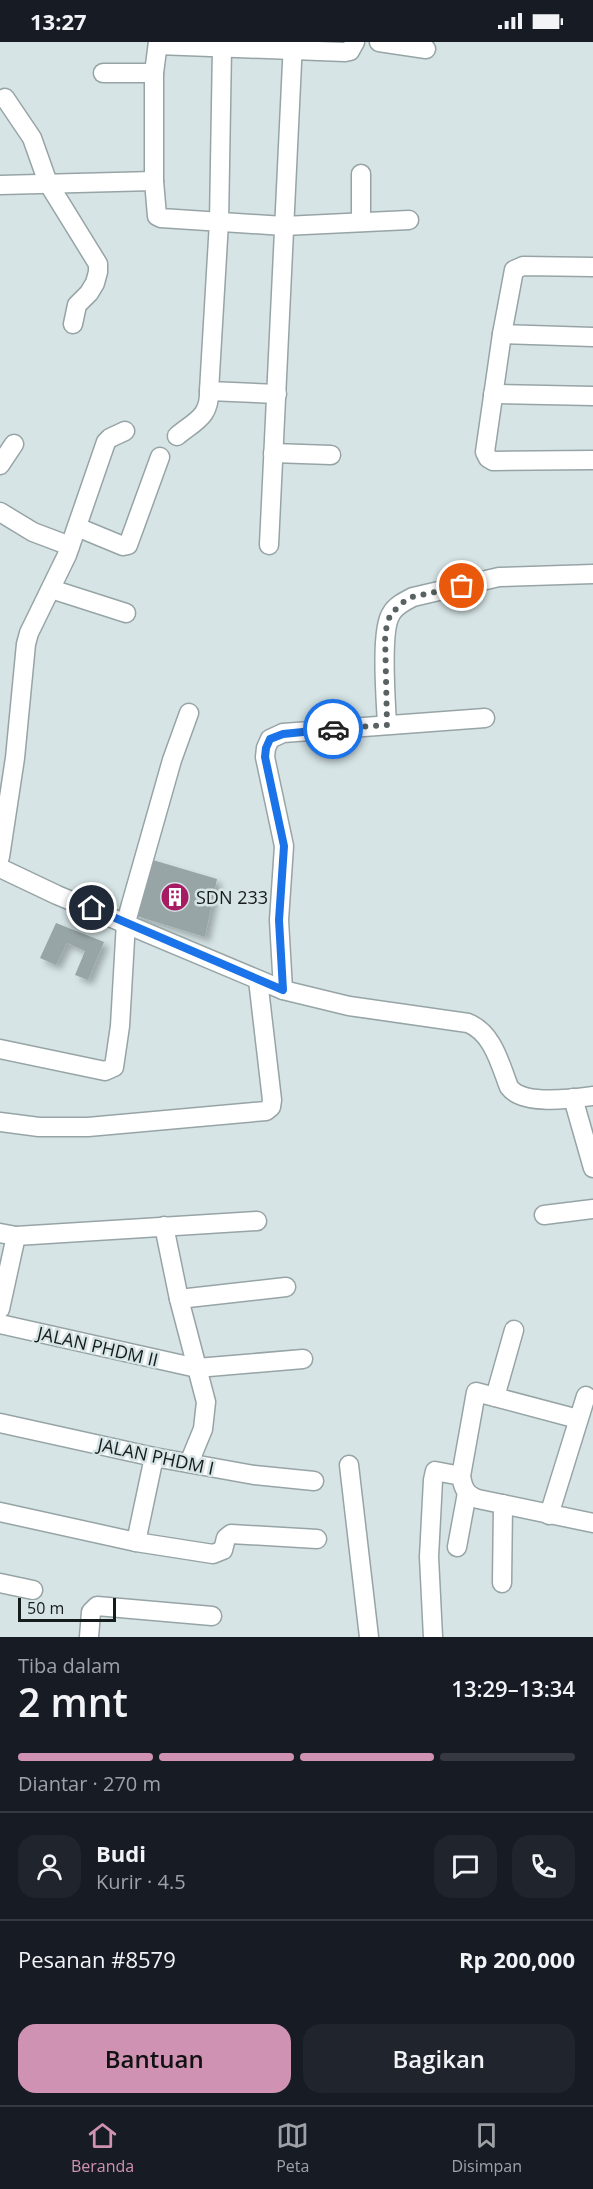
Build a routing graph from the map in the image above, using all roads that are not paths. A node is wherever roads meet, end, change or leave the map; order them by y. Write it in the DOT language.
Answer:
graph roads {
  1 [pos="355,42"];
  2 [pos="379,42"];
  3 [pos="158,43"];
  4 [pos="292,46"];
  5 [pos="222,48"];
  6 [pos="426,49"];
  7 [pos="103,73"];
  8 [pos="154,73"];
  9 [pos="5,98"];
  10 [pos="361,174"];
  11 [pos="154,181"];
  12 [pos="48,183"];
  13 [pos="0,185"];
  14 [pos="409,220"];
  15 [pos="219,222"];
  16 [pos="361,222"];
  17 [pos="284,226"];
  18 [pos="593,267"];
  19 [pos="73,324"];
  20 [pos="502,334"];
  21 [pos="593,337"];
  22 [pos="209,391"];
  23 [pos="277,394"];
  24 [pos="493,394"];
  25 [pos="593,396"];
  26 [pos="125,431"];
  27 [pos="177,436"];
  28 [pos="14,444"];
  29 [pos="273,453"];
  30 [pos="331,455"];
  31 [pos="160,457"];
  32 [pos="593,460"];
  33 [pos="0,465"];
  34 [pos="0,512"];
  35 [pos="77,527"];
  36 [pos="268,545"];
  37 [pos="70,546"];
  38 [pos="593,574"];
  39 [pos="51,589"];
  40 [pos="126,613"];
  41 [pos="189,713"];
  42 [pos="485,718"];
  43 [pos="387,725"];
  44 [pos="0,857"];
  45 [pos="0,868"];
  46 [pos="126,922"];
  47 [pos="258,980"];
  48 [pos="283,990"];
  49 [pos="0,1049"];
  50 [pos="593,1096"];
  51 [pos="573,1098"];
  52 [pos="0,1122"];
  53 [pos="593,1168"];
  54 [pos="593,1209"];
  55 [pos="544,1215"];
  56 [pos="257,1221"];
  57 [pos="164,1226"];
  58 [pos="8,1235"];
  59 [pos="286,1287"];
  60 [pos="179,1299"];
  61 [pos="0,1309"];
  62 [pos="0,1324"];
  63 [pos="514,1330"];
  64 [pos="303,1359"];
  65 [pos="197,1368"];
  66 [pos="586,1396"];
  67 [pos="495,1397"];
  68 [pos="578,1419"];
  69 [pos="0,1423"];
  70 [pos="154,1457"];
  71 [pos="189,1463"];
  72 [pos="349,1465"];
  73 [pos="314,1481"];
  74 [pos="464,1485"];
  75 [pos="502,1504"];
  76 [pos="0,1512"];
  77 [pos="549,1515"];
  78 [pos="593,1523"];
  79 [pos="317,1539"];
  80 [pos="136,1542"];
  81 [pos="458,1547"];
  82 [pos="0,1583"];
  83 [pos="502,1583"];
  84 [pos="33,1590"];
  85 [pos="212,1616"];
  86 [pos="89,1637"];
  87 [pos="369,1637"];
  88 [pos="433,1637"];
  1 -- 4 [label="street"];
  2 -- 6 [label="street"];
  3 -- 5 [label="street"];
  3 -- 8 [label="street"];
  4 -- 5 [label="street"];
  4 -- 17 [label="street"];
  5 -- 15 [label="street"];
  7 -- 8 [label="street"];
  8 -- 11 [label="street"];
  9 -- 12 [label="street"];
  10 -- 16 [label="street"];
  11 -- 12 [label="street"];
  11 -- 15 [label="street"];
  12 -- 13 [label="street"];
  12 -- 19 [label="street"];
  14 -- 16 [label="street"];
  15 -- 17 [label="street"];
  15 -- 22 [label="street"];
  16 -- 17 [label="street"];
  17 -- 23 [label="street"];
  18 -- 20 [label="street"];
  20 -- 21 [label="street"];
  20 -- 24 [label="street"];
  22 -- 23 [label="street"];
  22 -- 27 [label="street"];
  23 -- 29 [label="street"];
  24 -- 25 [label="street"];
  24 -- 32 [label="street"];
  26 -- 35 [label="street"];
  28 -- 33 [label="street"];
  29 -- 30 [label="street"];
  29 -- 36 [label="street"];
  31 -- 35 [label="street"];
  34 -- 37 [label="street"];
  35 -- 37 [label="street"];
  37 -- 39 [label="street"];
  38 -- 43 [label="street"];
  39 -- 40 [label="street"];
  39 -- 44 [label="street"];
  41 -- 46 [label="street"];
  42 -- 43 [label="street"];
  43 -- 48 [label="street"];
  45 -- 46 [label="street"];
  46 -- 47 [label="street"];
  46 -- 49 [label="street"];
  47 -- 48 [label="street"];
  47 -- 52 [label="street"];
  48 -- 51 [label="street"];
  50 -- 51 [label="street"];
  51 -- 53 [label="street"];
  54 -- 55 [label="street"];
  56 -- 57 [label="street"];
  57 -- 58 [label="street"];
  57 -- 60 [label="street"];
  58 -- 61 [label="street"];
  59 -- 60 [label="street"];
  60 -- 65 [label="street"];
  62 -- 65 [label="street, JALAN PHDM II"];
  63 -- 67 [label="street"];
  64 -- 65 [label="street, JALAN PHDM II"];
  65 -- 71 [label="street"];
  66 -- 68 [label="street"];
  67 -- 68 [label="street"];
  67 -- 74 [label="street"];
  68 -- 77 [label="street"];
  69 -- 70 [label="street, JALAN PHDM I"];
  70 -- 71 [label="street, JALAN PHDM I"];
  70 -- 80 [label="street"];
  71 -- 73 [label="street, JALAN PHDM I"];
  72 -- 87 [label="street"];
  74 -- 75 [label="street"];
  74 -- 81 [label="street"];
  74 -- 88 [label="street"];
  75 -- 77 [label="street"];
  75 -- 83 [label="street"];
  76 -- 80 [label="street"];
  77 -- 78 [label="street"];
  79 -- 80 [label="street"];
  82 -- 84 [label="street"];
  85 -- 86 [label="street"];
}
